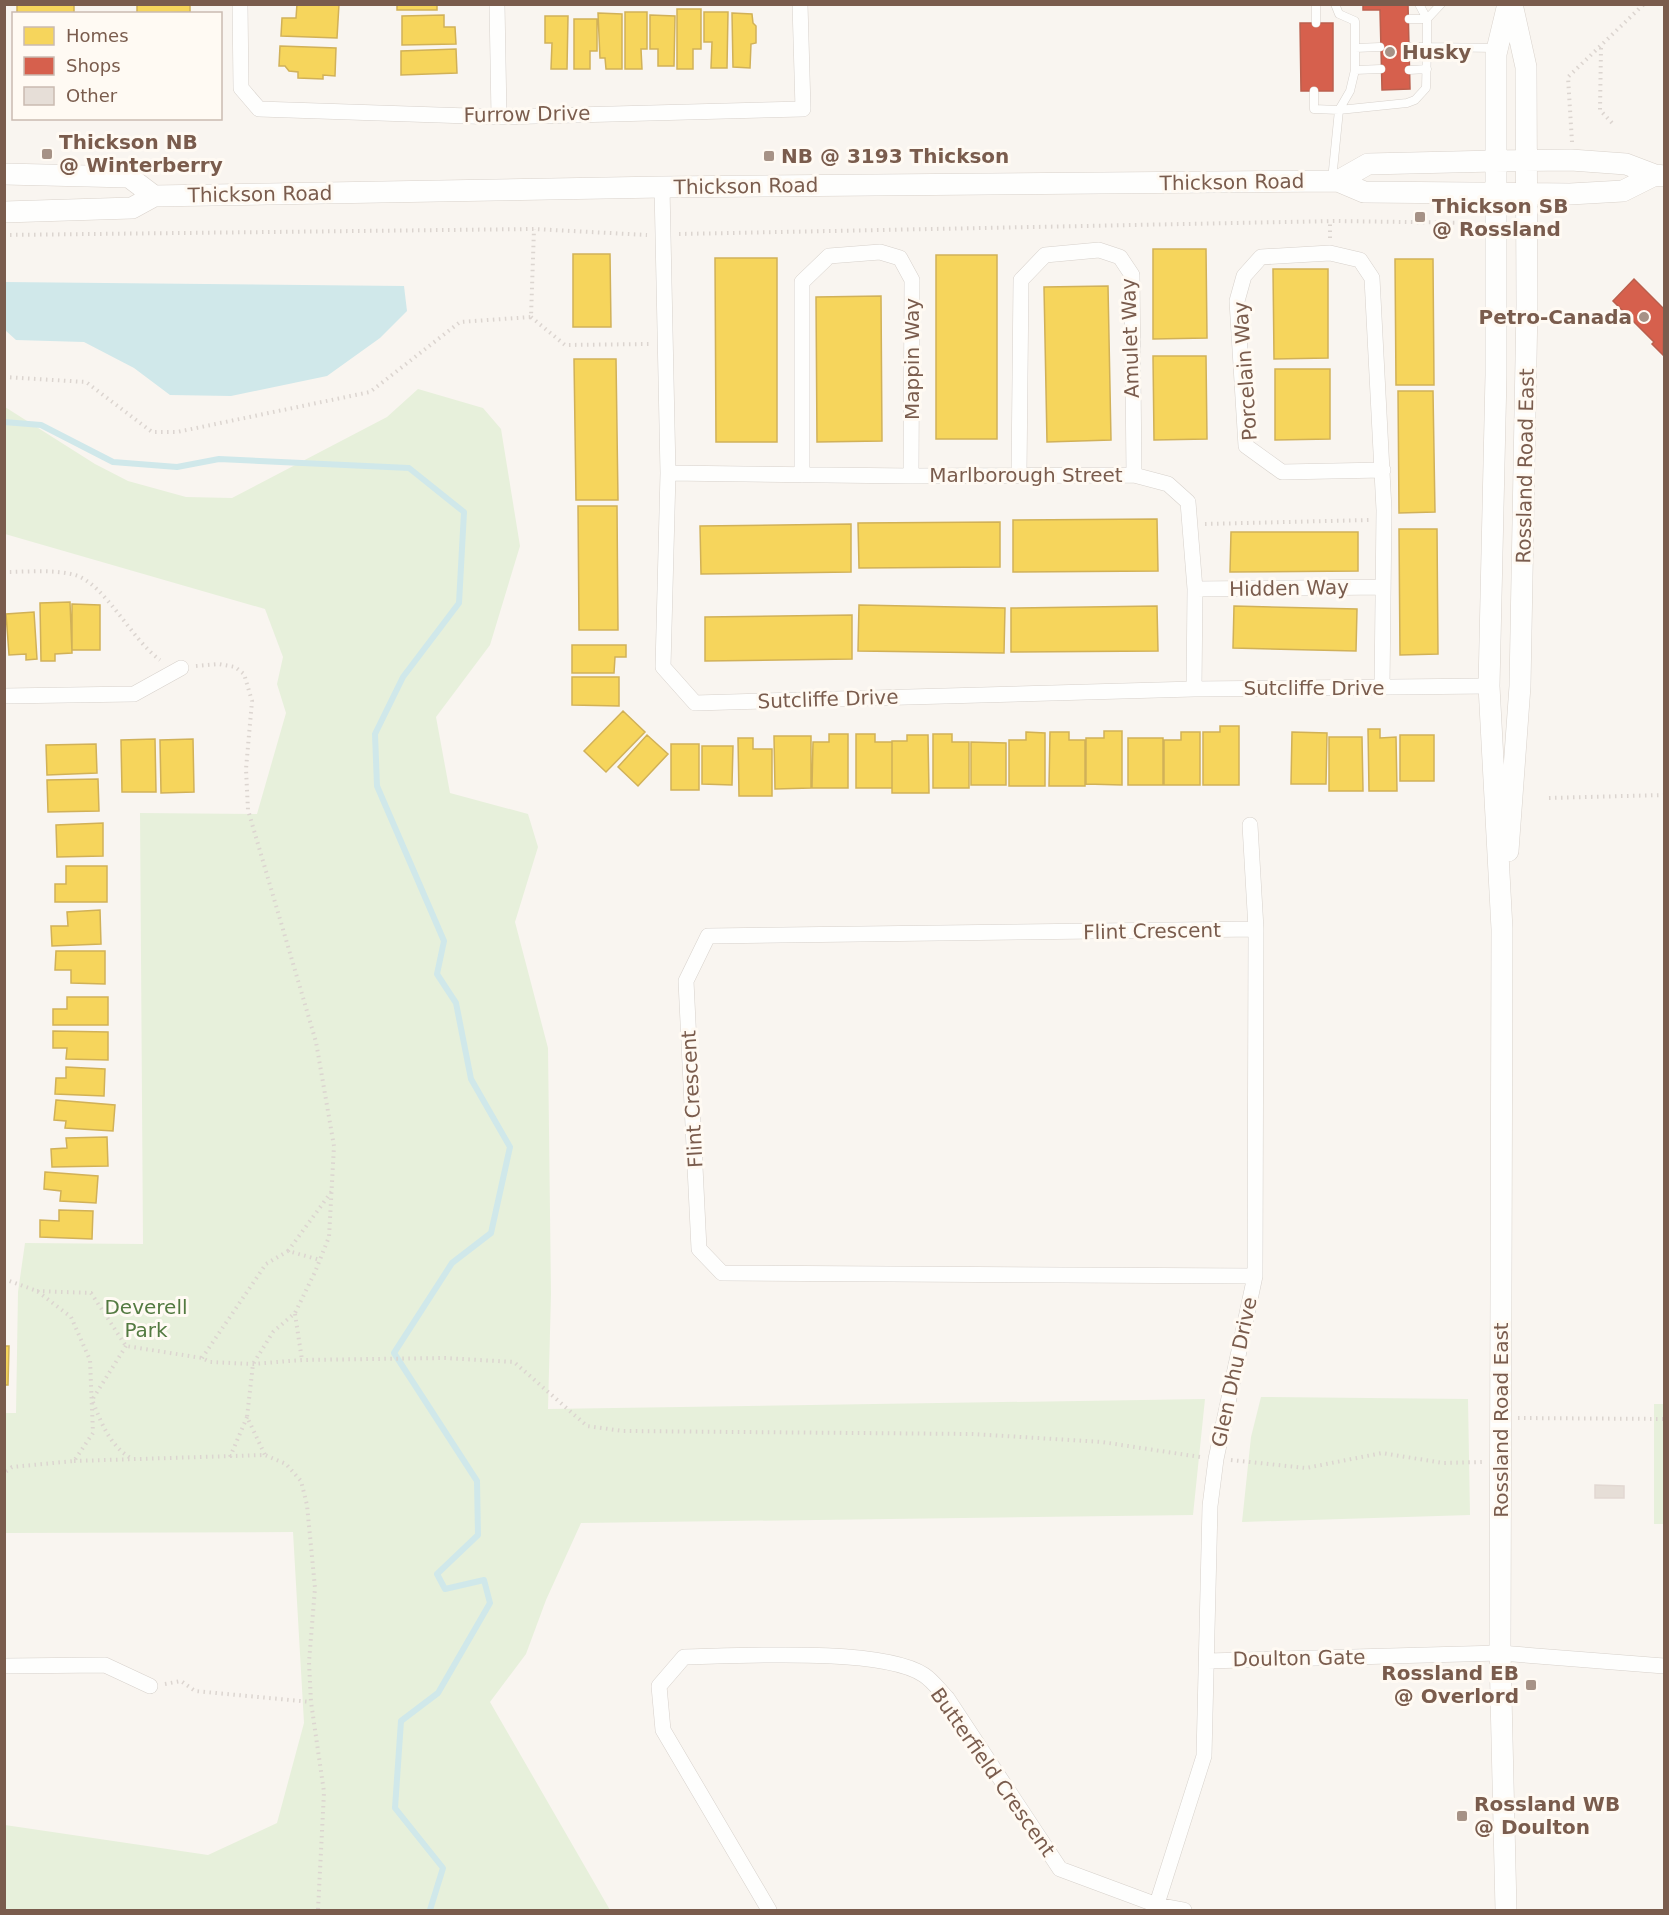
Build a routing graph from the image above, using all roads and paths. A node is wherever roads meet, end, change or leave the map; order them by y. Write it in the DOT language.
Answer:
graph roads {
  1 [pos="240,4"];
  2 [pos="497,4"];
  3 [pos="800,4"];
  4 [pos="1316,4"];
  5 [pos="1335,4"];
  6 [pos="1419,4"];
  7 [pos="1441,4"];
  8 [pos="1510,4"];
  9 [pos="1644,4"];
  10 [pos="1409,19"];
  11 [pos="1427,19"];
  12 [pos="1316,23"];
  13 [pos="1380,47"];
  14 [pos="1409,47"];
  15 [pos="1427,47"];
  16 [pos="1355,48"];
  17 [pos="1498,48"];
  18 [pos="1601,48"];
  19 [pos="1381,69"];
  20 [pos="1427,69"];
  21 [pos="1355,70"];
  22 [pos="1409,70"];
  23 [pos="1314,91"];
  24 [pos="1339,110"];
  25 [pos="500,117"];
  26 [pos="1614,125"];
  27 [pos="1572,144"];
  28 [pos="1525,160"];
  29 [pos="1494,161"];
  30 [pos="4,174"];
  31 [pos="1660,175"];
  32 [pos="1335,181"];
  33 [pos="662,187"];
  34 [pos="1495,195"];
  35 [pos="1526,195"];
  36 [pos="154,196"];
  37 [pos="4,212"];
  38 [pos="1461,216"];
  39 [pos="1460,223"];
  40 [pos="534,229"];
  41 [pos="1480,230"];
  42 [pos="690,234"];
  43 [pos="4,235"];
  44 [pos="632,235"];
  45 [pos="531,317"];
  46 [pos="665,343"];
  47 [pos="4,377"];
  48 [pos="1383,470"];
  49 [pos="668,473"];
  50 [pos="1019,474"];
  51 [pos="802,475"];
  52 [pos="1134,475"];
  53 [pos="911,476"];
  54 [pos="1384,520"];
  55 [pos="1189,524"];
  56 [pos="4,572"];
  57 [pos="1383,587"];
  58 [pos="1195,589"];
  59 [pos="181,668"];
  60 [pos="1489,686"];
  61 [pos="1382,688"];
  62 [pos="1194,689"];
  63 [pos="4,696"];
  64 [pos="1665,795"];
  65 [pos="1549,798"];
  66 [pos="1250,825"];
  67 [pos="1256,929"];
  68 [pos="1502,929"];
  69 [pos="332,1191"];
  70 [pos="288,1251"];
  71 [pos="320,1260"];
  72 [pos="1255,1276"];
  73 [pos="4,1279"];
  74 [pos="37,1291"];
  75 [pos="295,1313"];
  76 [pos="126,1346"];
  77 [pos="202,1358"];
  78 [pos="302,1360"];
  79 [pos="252,1364"];
  80 [pos="92,1400"];
  81 [pos="247,1417"];
  82 [pos="1502,1418"];
  83 [pos="1665,1419"];
  84 [pos="265,1455"];
  85 [pos="230,1457"];
  86 [pos="1216,1459"];
  87 [pos="133,1460"];
  88 [pos="74,1461"];
  89 [pos="1501,1462"];
  90 [pos="4,1473"];
  91 [pos="1500,1653"];
  92 [pos="1207,1661"];
  93 [pos="4,1666"];
  94 [pos="1665,1666"];
  95 [pos="150,1686"];
  96 [pos="311,1702"];
  97 [pos="1156,1908"];
  98 [pos="318,1911"];
  99 [pos="769,1911"];
  100 [pos="1184,1911"];
  101 [pos="1506,1911"];
  1 -- 25 [label="street, Furrow Drive"];
  2 -- 25 [label="street"];
  3 -- 25 [label="street, Furrow Drive"];
  4 -- 12 [label="lane"];
  5 -- 16 [label="lane"];
  6 -- 11 [label="lane"];
  7 -- 11 [label="lane"];
  8 -- 17 [label="main road, Rossland Road East"];
  8 -- 28 [label="main road, Rossland Road East"];
  9 -- 18 [label="path"];
  10 -- 11 [label="lane"];
  11 -- 15 [label="lane"];
  13 -- 16 [label="lane"];
  14 -- 15 [label="lane"];
  15 -- 17 [label="lane"];
  15 -- 20 [label="lane"];
  16 -- 21 [label="lane"];
  17 -- 29 [label="main road, Rossland Road East"];
  18 -- 26 [label="path"];
  18 -- 27 [label="path"];
  19 -- 21 [label="lane"];
  20 -- 22 [label="lane"];
  20 -- 24 [label="lane"];
  21 -- 24 [label="lane"];
  23 -- 24 [label="lane"];
  24 -- 32 [label="lane"];
  28 -- 29 [label="main road, Thickson Road"];
  28 -- 31 [label="main road, Thickson Road"];
  28 -- 35 [label="main road, Rossland Road East"];
  29 -- 32 [label="main road, Thickson Road"];
  29 -- 34 [label="main road, Rossland Road East"];
  30 -- 36 [label="main road"];
  31 -- 35 [label="main road, Thickson Road"];
  32 -- 33 [label="main road, Thickson Road"];
  32 -- 34 [label="main road, Thickson Road"];
  33 -- 36 [label="main road, Thickson Road"];
  33 -- 46 [label="street, Sutcliffe Drive"];
  34 -- 35 [label="main road, Thickson Road"];
  34 -- 60 [label="main road, Rossland Road East"];
  35 -- 68 [label="main road, Rossland Road East"];
  36 -- 37 [label="main road, Thickson Road"];
  38 -- 39 [label="path"];
  39 -- 41 [label="path"];
  39 -- 42 [label="path"];
  40 -- 43 [label="path"];
  40 -- 44 [label="path"];
  40 -- 45 [label="path"];
  45 -- 46 [label="path"];
  45 -- 47 [label="path"];
  46 -- 49 [label="street, Sutcliffe Drive"];
  48 -- 48 [label="street, Porcelain Way"];
  48 -- 54 [label="street, Porcelain Way"];
  49 -- 51 [label="street, Marlborough Street"];
  49 -- 62 [label="street, Sutcliffe Drive"];
  50 -- 52 [label="street, Marlborough Street"];
  50 -- 52 [label="street, Amulet Way"];
  50 -- 53 [label="street, Marlborough Street"];
  51 -- 53 [label="street, Marlborough Street"];
  51 -- 53 [label="street, Mappin Way"];
  52 -- 55 [label="street, Marlborough Street"];
  54 -- 55 [label="path"];
  54 -- 57 [label="street, Porcelain Way"];
  55 -- 58 [label="street, Marlborough Street"];
  56 -- 59 [label="path"];
  57 -- 58 [label="street, Hidden Way"];
  57 -- 61 [label="street, Porcelain Way"];
  58 -- 62 [label="street, Marlborough Street"];
  59 -- 63 [label="street"];
  59 -- 69 [label="path"];
  60 -- 61 [label="street, Sutcliffe Drive"];
  60 -- 68 [label="main road, Rossland Road East"];
  61 -- 62 [label="street, Sutcliffe Drive"];
  64 -- 65 [label="path"];
  66 -- 67 [label="street, Glen Dhu Drive"];
  67 -- 72 [label="street, Glen Dhu Drive"];
  67 -- 72 [label="street, Flint Crescent"];
  68 -- 82 [label="main road, Rossland Road East"];
  69 -- 70 [label="path"];
  69 -- 71 [label="path"];
  70 -- 71 [label="path"];
  70 -- 77 [label="path"];
  71 -- 75 [label="path"];
  72 -- 86 [label="street, Glen Dhu Drive"];
  73 -- 74 [label="path"];
  74 -- 76 [label="path"];
  74 -- 80 [label="path"];
  75 -- 78 [label="path"];
  75 -- 79 [label="path"];
  76 -- 77 [label="path"];
  76 -- 80 [label="path"];
  77 -- 79 [label="path"];
  78 -- 79 [label="path"];
  78 -- 86 [label="path"];
  79 -- 81 [label="path"];
  80 -- 87 [label="path"];
  80 -- 88 [label="path"];
  81 -- 84 [label="path"];
  81 -- 85 [label="path"];
  82 -- 83 [label="path"];
  82 -- 89 [label="main road, Rossland Road East"];
  84 -- 85 [label="path"];
  84 -- 96 [label="path"];
  85 -- 87 [label="path"];
  86 -- 89 [label="path"];
  86 -- 92 [label="street, Glen Dhu Drive"];
  87 -- 88 [label="path"];
  88 -- 90 [label="path"];
  89 -- 91 [label="main road, Rossland Road East"];
  91 -- 92 [label="street, Doulton Gate"];
  91 -- 94 [label="street, Doulton Gate"];
  91 -- 101 [label="main road, Rossland Road East"];
  92 -- 97 [label="street, Glen Dhu Drive"];
  93 -- 95 [label="street"];
  95 -- 96 [label="path"];
  96 -- 98 [label="path"];
  97 -- 99 [label="street, Butterfield Crescent"];
  97 -- 100 [label="street, Butterfield Crescent"];
}
